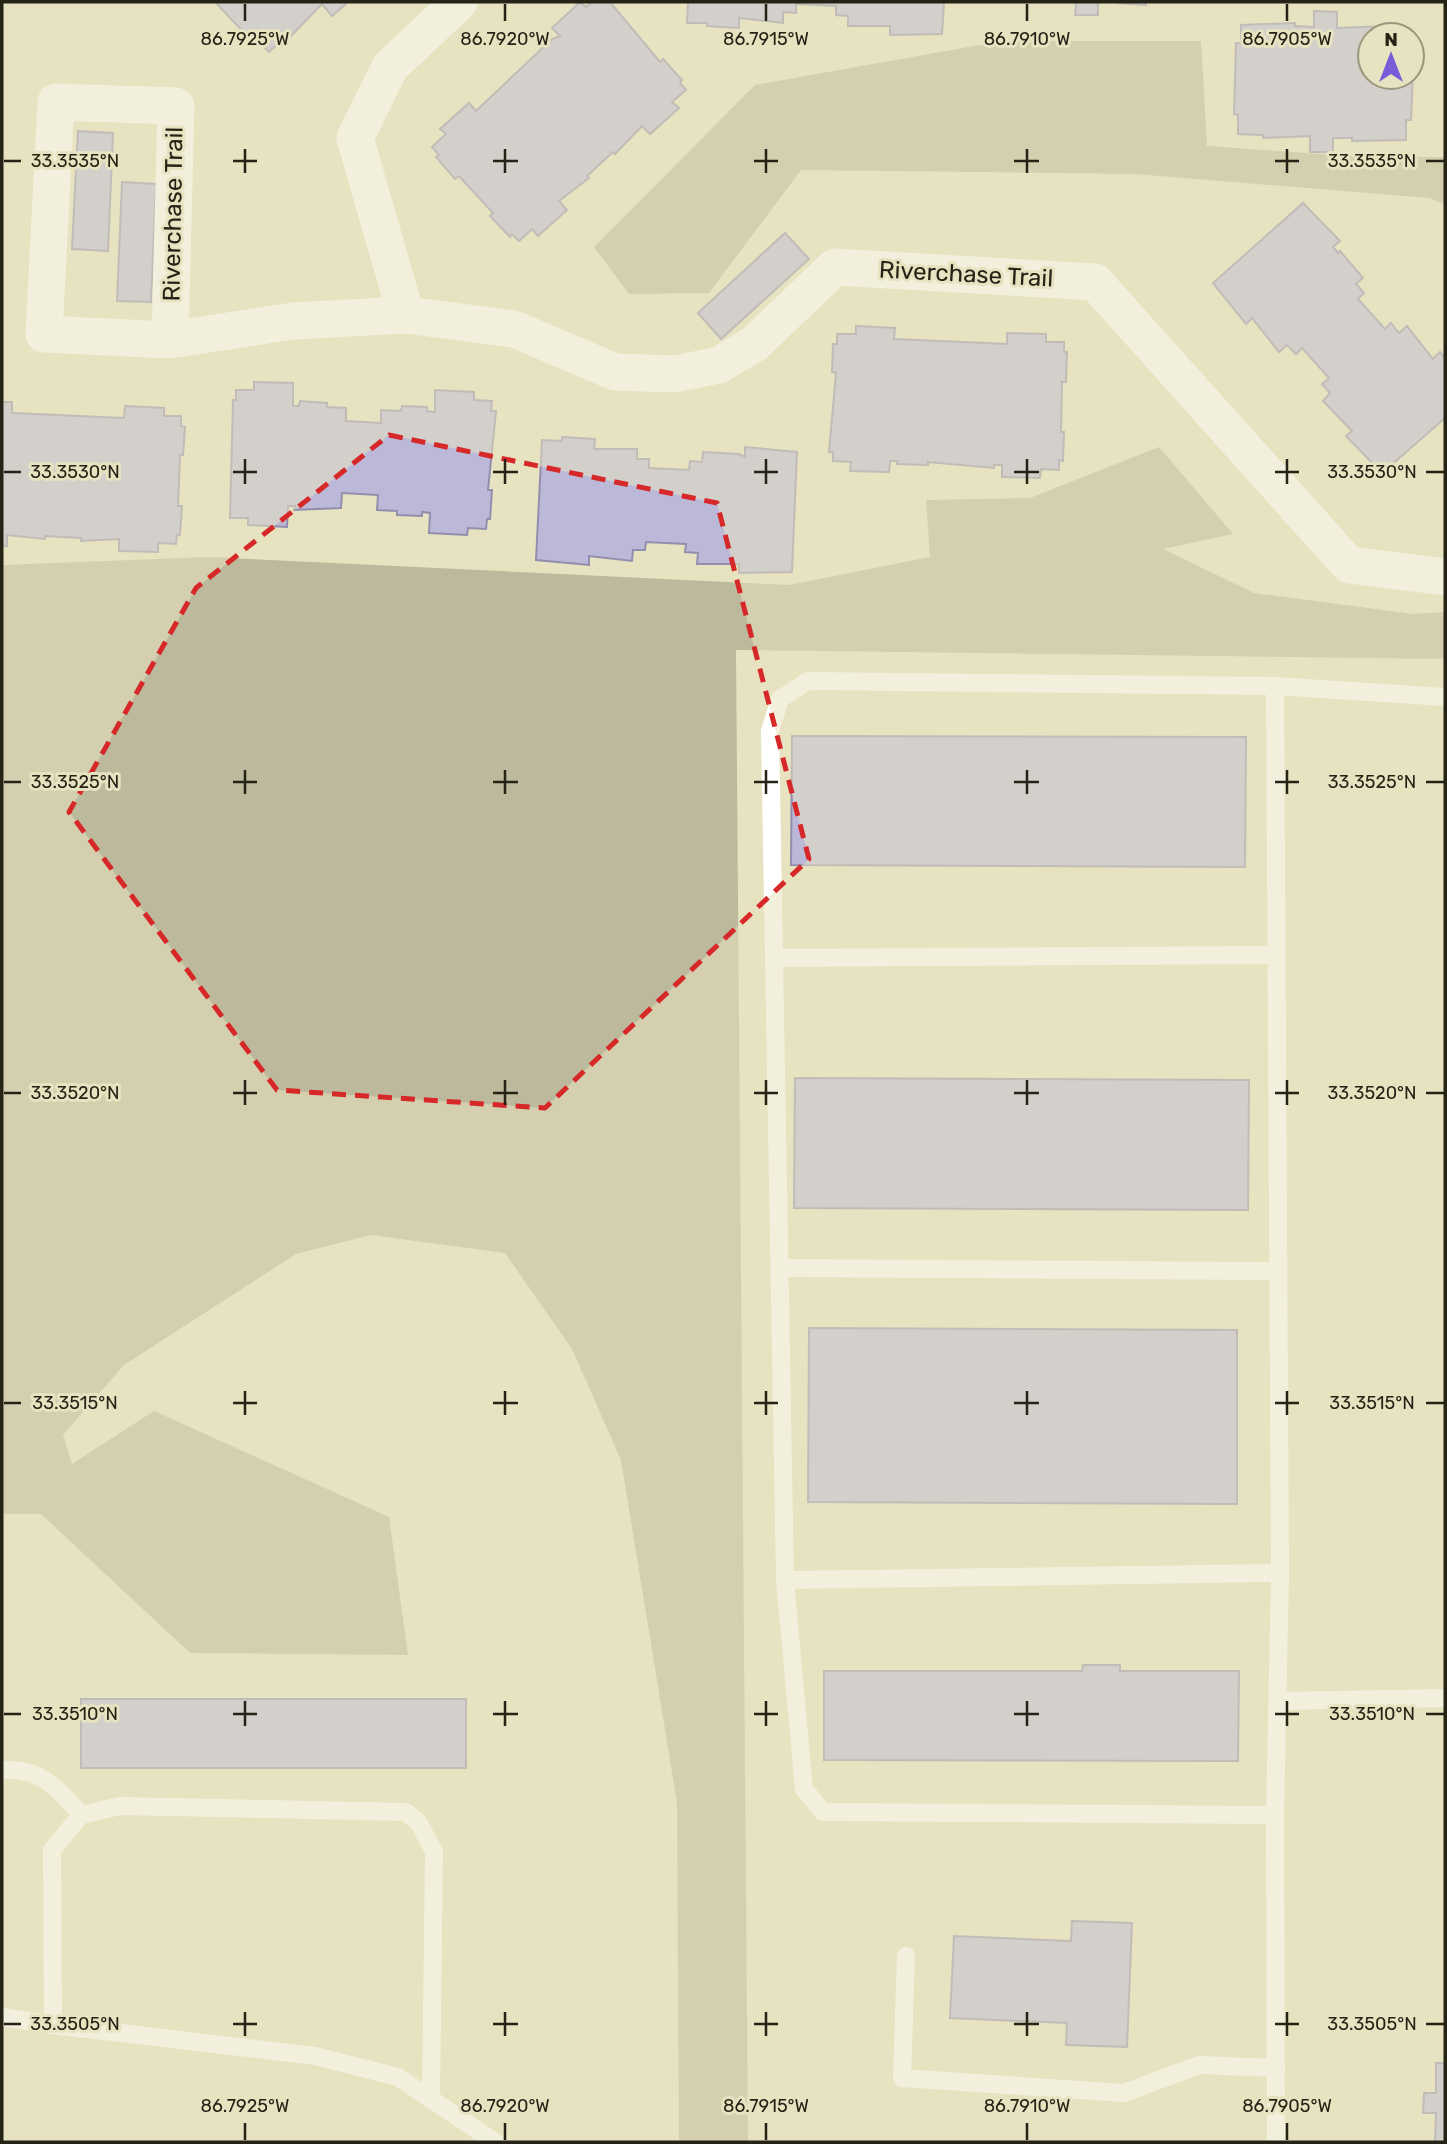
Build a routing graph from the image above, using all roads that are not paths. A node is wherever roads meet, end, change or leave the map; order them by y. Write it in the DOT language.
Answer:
graph roads {
  1 [pos="459,2"];
  2 [pos="406,314"];
  3 [pos="170,340"];
  4 [pos="1445,577"];
  5 [pos="1275,687"];
  6 [pos="1445,697"];
  7 [pos="1276,955"];
  8 [pos="774,958"];
  9 [pos="780,1268"];
  10 [pos="1278,1271"];
  11 [pos="1280,1573"];
  12 [pos="785,1580"];
  13 [pos="1445,1698"];
  14 [pos="1278,1700"];
  15 [pos="2,1770"];
  16 [pos="81,1815"];
  17 [pos="1275,1815"];
  18 [pos="906,1956"];
  19 [pos="2,2017"];
  20 [pos="53,2025"];
  21 [pos="1276,2068"];
  22 [pos="432,2100"];
  23 [pos="495,2142"];
  24 [pos="1276,2142"];
  1 -- 2 [label="street"];
  2 -- 3 [label="street, Riverchase Trail"];
  2 -- 4 [label="street, Riverchase Trail"];
  3 -- 3 [label="street, Riverchase Trail"];
  5 -- 6 [label="lane"];
  5 -- 7 [label="lane"];
  5 -- 8 [label="lane"];
  7 -- 8 [label="lane"];
  7 -- 10 [label="lane"];
  8 -- 9 [label="lane"];
  9 -- 10 [label="lane"];
  9 -- 12 [label="lane"];
  10 -- 11 [label="lane"];
  11 -- 12 [label="lane"];
  11 -- 14 [label="lane"];
  12 -- 17 [label="lane"];
  13 -- 14 [label="lane"];
  14 -- 17 [label="lane"];
  15 -- 16 [label="lane"];
  16 -- 20 [label="lane"];
  16 -- 22 [label="lane"];
  17 -- 21 [label="lane"];
  18 -- 21 [label="lane"];
  19 -- 20 [label="lane"];
  20 -- 22 [label="lane"];
  21 -- 24 [label="lane"];
  22 -- 23 [label="lane"];
}
